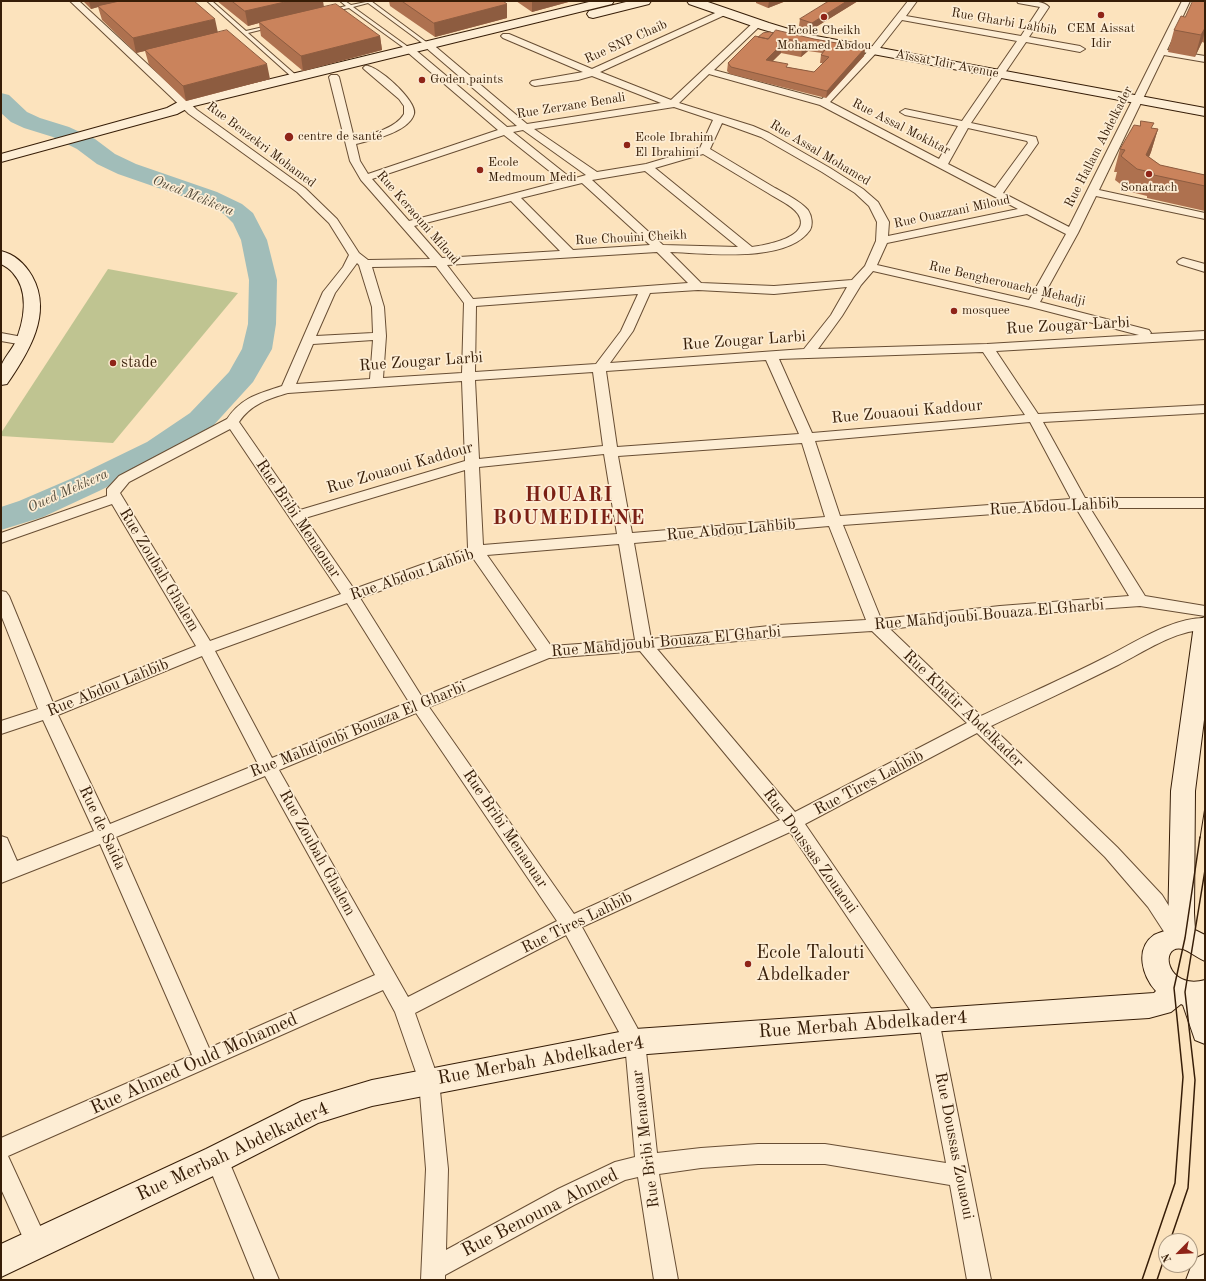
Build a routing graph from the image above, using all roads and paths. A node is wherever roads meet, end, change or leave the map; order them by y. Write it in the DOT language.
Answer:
graph roads {
  1 [pos="74,1"];
  2 [pos="209,1"];
  3 [pos="342,1"];
  4 [pos="368,1"];
  5 [pos="608,1"];
  6 [pos="645,1"];
  7 [pos="693,1"];
  8 [pos="913,1"];
  9 [pos="1021,1"];
  10 [pos="1187,4"];
  11 [pos="349,6"];
  12 [pos="721,8"];
  13 [pos="326,12"];
  14 [pos="899,17"];
  15 [pos="758,24"];
  16 [pos="274,25"];
  17 [pos="244,33"];
  18 [pos="506,36"];
  19 [pos="1024,39"];
  20 [pos="433,47"];
  21 [pos="1080,49"];
  22 [pos="874,50"];
  23 [pos="414,52"];
  24 [pos="1162,52"];
  25 [pos="1205,59"];
  26 [pos="368,68"];
  27 [pos="708,71"];
  28 [pos="593,72"];
  29 [pos="1000,74"];
  30 [pos="295,77"];
  31 [pos="334,77"];
  32 [pos="535,83"];
  33 [pos="1139,100"];
  34 [pos="824,103"];
  35 [pos="671,104"];
  36 [pos="189,108"];
  37 [pos="905,112"];
  38 [pos="1205,112"];
  39 [pos="719,118"];
  40 [pos="965,124"];
  41 [pos="525,127"];
  42 [pos="505,132"];
  43 [pos="351,142"];
  44 [pos="704,150"];
  45 [pos="1,158"];
  46 [pos="942,164"];
  47 [pos="647,167"];
  48 [pos="365,178"];
  49 [pos="589,178"];
  50 [pos="571,183"];
  51 [pos="1092,192"];
  52 [pos="997,194"];
  53 [pos="514,198"];
  54 [pos="1028,210"];
  55 [pos="1205,216"];
  56 [pos="405,225"];
  57 [pos="1072,233"];
  58 [pos="882,242"];
  59 [pos="660,248"];
  60 [pos="750,251"];
  61 [pos="570,254"];
  62 [pos="355,255"];
  63 [pos="1,256"];
  64 [pos="438,262"];
  65 [pos="1182,262"];
  66 [pos="365,264"];
  67 [pos="870,267"];
  68 [pos="1205,268"];
  69 [pos="856,283"];
  70 [pos="698,286"];
  71 [pos="644,291"];
  72 [pos="470,303"];
  73 [pos="1033,304"];
  74 [pos="1205,335"];
  75 [pos="380,336"];
  76 [pos="1,337"];
  77 [pos="1160,337"];
  78 [pos="309,340"];
  79 [pos="24,341"];
  80 [pos="987,348"];
  81 [pos="808,353"];
  82 [pos="771,356"];
  83 [pos="599,368"];
  84 [pos="468,376"];
  85 [pos="1,380"];
  86 [pos="376,382"];
  87 [pos="287,389"];
  88 [pos="1205,409"];
  89 [pos="1034,418"];
  90 [pos="232,422"];
  91 [pos="807,438"];
  92 [pos="611,450"];
  93 [pos="472,464"];
  94 [pos="115,498"];
  95 [pos="1205,502"];
  96 [pos="1080,503"];
  97 [pos="295,516"];
  98 [pos="834,521"];
  99 [pos="1,538"];
  100 [pos="625,539"];
  101 [pos="476,551"];
  102 [pos="1,596"];
  103 [pos="351,596"];
  104 [pos="1140,601"];
  105 [pos="1205,611"];
  106 [pos="1205,624"];
  107 [pos="876,626"];
  108 [pos="644,645"];
  109 [pos="206,648"];
  110 [pos="547,652"];
  111 [pos="420,705"];
  112 [pos="48,712"];
  113 [pos="980,724"];
  114 [pos="1,728"];
  115 [pos="268,766"];
  116 [pos="793,822"];
  117 [pos="105,834"];
  118 [pos="1,843"];
  119 [pos="6,873"];
  120 [pos="570,924"];
  121 [pos="1189,941"];
  122 [pos="387,979"];
  123 [pos="1184,989"];
  124 [pos="404,1010"];
  125 [pos="929,1020"];
  126 [pos="1205,1031"];
  127 [pos="635,1042"];
  128 [pos="204,1060"];
  129 [pos="429,1081"];
  130 [pos="1,1149"];
  131 [pos="217,1159"];
  132 [pos="1,1164"];
  133 [pos="647,1165"];
  134 [pos="959,1176"];
  135 [pos="37,1243"];
  136 [pos="1,1261"];
  137 [pos="1205,1270"];
  138 [pos="433,1274"];
  139 [pos="267,1280"];
  140 [pos="666,1280"];
  141 [pos="979,1280"];
  142 [pos="1202,1280"];
  1 -- 36 [label="street, Rue Benzekri Mohamed"];
  2 -- 17 [label="lane"];
  3 -- 11 [label="lane"];
  4 -- 11 [label="lane"];
  4 -- 20 [label="lane"];
  5 -- 20 [label="street"];
  6 -- 18 [label="street"];
  7 -- 12 [label="street, Aïssat Idir Avenue"];
  8 -- 14 [label="street"];
  9 -- 19 [label="street"];
  10 -- 24 [label="street, Rue Hallam Abdelkader"];
  11 -- 13 [label="lane"];
  11 -- 23 [label="lane"];
  12 -- 15 [label="street, Aïssat Idir Avenue"];
  12 -- 28 [label="street, Rue SNP Chaib"];
  14 -- 19 [label="street, Rue Gharbi Lahbib"];
  14 -- 22 [label="street"];
  15 -- 22 [label="street, Aïssat Idir Avenue"];
  15 -- 27 [label="street"];
  16 -- 17 [label="lane"];
  17 -- 30 [label="lane"];
  18 -- 20 [label="street"];
  18 -- 28 [label="street, Rue Assal Mohamed"];
  19 -- 21 [label="street, Rue Gharbi Lahbib"];
  19 -- 29 [label="street"];
  20 -- 23 [label="street"];
  20 -- 41 [label="street"];
  22 -- 29 [label="street, Aïssat Idir Avenue"];
  22 -- 34 [label="street"];
  23 -- 26 [label="street"];
  23 -- 30 [label="street"];
  23 -- 42 [label="street"];
  24 -- 25 [label="street"];
  24 -- 33 [label="street, Rue Hallam Abdelkader"];
  26 -- 31 [label="street"];
  26 -- 43 [label="street"];
  27 -- 34 [label="street, Rue Assal Mokhtar"];
  27 -- 35 [label="street"];
  28 -- 32 [label="street, Rue SNP Chaib"];
  28 -- 35 [label="street, Rue Assal Mohamed"];
  29 -- 33 [label="street, Aïssat Idir Avenue"];
  29 -- 40 [label="street"];
  30 -- 36 [label="street"];
  31 -- 36 [label="street"];
  31 -- 43 [label="street, Rue Keraouni Miloud"];
  33 -- 38 [label="street, Aïssat Idir Avenue"];
  33 -- 51 [label="street, Rue Hallam Abdelkader"];
  34 -- 46 [label="street, Rue Assal Mokhtar"];
  35 -- 39 [label="street, Rue Assal Mohamed"];
  35 -- 41 [label="street, Rue Zerzane Benali"];
  36 -- 45 [label="street"];
  36 -- 62 [label="street, Rue Benzekri Mohamed"];
  37 -- 40 [label="street"];
  39 -- 44 [label="street"];
  39 -- 58 [label="street, Rue Assal Mohamed"];
  40 -- 46 [label="street"];
  40 -- 52 [label="street"];
  41 -- 42 [label="street, Rue Zerzane Benali"];
  41 -- 49 [label="street"];
  42 -- 48 [label="street, Rue Zerzane Benali"];
  42 -- 50 [label="street"];
  43 -- 48 [label="street, Rue Keraouni Miloud"];
  44 -- 47 [label="street"];
  44 -- 60 [label="street, Rue Chouini Cheikh"];
  46 -- 52 [label="street, Rue Assal Mokhtar"];
  47 -- 49 [label="street"];
  47 -- 60 [label="street"];
  48 -- 56 [label="street, Rue Keraouni Miloud"];
  49 -- 50 [label="street"];
  49 -- 59 [label="street"];
  50 -- 53 [label="street"];
  51 -- 55 [label="street"];
  51 -- 57 [label="street, Rue Hallam Abdelkader"];
  52 -- 54 [label="street, Rue Assal Mokhtar"];
  53 -- 56 [label="street"];
  53 -- 61 [label="street"];
  54 -- 57 [label="street, Rue Assal Mokhtar"];
  54 -- 58 [label="street, Rue Ouazzani Miloud"];
  56 -- 64 [label="street, Rue Keraouni Miloud"];
  57 -- 73 [label="street, Rue Hallam Abdelkader"];
  58 -- 67 [label="street, Rue Assal Mohamed"];
  59 -- 60 [label="street, Rue Chouini Cheikh"];
  59 -- 61 [label="street, Rue Chouini Cheikh"];
  59 -- 70 [label="street"];
  61 -- 64 [label="street, Rue Chouini Cheikh"];
  62 -- 66 [label="street, Rue Benzekri Mohamed"];
  62 -- 78 [label="street"];
  63 -- 79 [label="street"];
  64 -- 66 [label="street, Rue Chouini Cheikh"];
  64 -- 72 [label="street, Rue Keraouni Miloud"];
  65 -- 68 [label="street"];
  66 -- 75 [label="street"];
  67 -- 69 [label="street, Rue Assal Mohamed"];
  67 -- 73 [label="street, Rue Bengherouache Mehadji"];
  69 -- 70 [label="street"];
  69 -- 81 [label="street, Rue Assal Mohamed"];
  70 -- 71 [label="street"];
  71 -- 72 [label="street"];
  71 -- 83 [label="street"];
  72 -- 84 [label="street"];
  73 -- 77 [label="street, Rue Bengherouache Mehadji"];
  74 -- 77 [label="street, Rue Zougar Larbi"];
  75 -- 78 [label="street"];
  75 -- 86 [label="street"];
  76 -- 79 [label="street"];
  77 -- 80 [label="street, Rue Zougar Larbi"];
  78 -- 87 [label="street"];
  79 -- 85 [label="street"];
  80 -- 81 [label="street, Rue Zougar Larbi"];
  80 -- 89 [label="street"];
  81 -- 82 [label="street, Rue Zougar Larbi"];
  82 -- 83 [label="street, Rue Zougar Larbi"];
  82 -- 91 [label="street, Rue Khatir Abdelkader"];
  83 -- 84 [label="street, Rue Zougar Larbi"];
  83 -- 92 [label="street, Rue Doussas Zouaoui"];
  84 -- 86 [label="street, Rue Zougar Larbi"];
  84 -- 93 [label="street"];
  86 -- 87 [label="street, Rue Zougar Larbi"];
  87 -- 90 [label="street, Rue Zougar Larbi"];
  88 -- 89 [label="street, Rue Zouaoui Kaddour"];
  89 -- 91 [label="street, Rue Zouaoui Kaddour"];
  89 -- 96 [label="street"];
  90 -- 94 [label="street, Rue Zoubah Ghalem"];
  90 -- 97 [label="street, Rue Bribi Menaouar"];
  91 -- 92 [label="street, Rue Zouaoui Kaddour"];
  91 -- 98 [label="street, Rue Khatir Abdelkader"];
  92 -- 93 [label="street, Rue Zouaoui Kaddour"];
  92 -- 100 [label="street, Rue Doussas Zouaoui"];
  93 -- 97 [label="street, Rue Zouaoui Kaddour"];
  93 -- 101 [label="street"];
  94 -- 99 [label="street"];
  94 -- 109 [label="street, Rue Zoubah Ghalem"];
  95 -- 96 [label="street, Rue Abdou Lahbib"];
  96 -- 98 [label="street, Rue Abdou Lahbib"];
  96 -- 104 [label="street"];
  97 -- 103 [label="street, Rue Bribi Menaouar"];
  98 -- 100 [label="street, Rue Abdou Lahbib"];
  98 -- 107 [label="street, Rue Khatir Abdelkader"];
  100 -- 101 [label="street, Rue Abdou Lahbib"];
  100 -- 108 [label="street, Rue Doussas Zouaoui"];
  101 -- 103 [label="street, Rue Abdou Lahbib"];
  101 -- 110 [label="street"];
  102 -- 112 [label="street, Rue de Saida"];
  103 -- 109 [label="street, Rue Abdou Lahbib"];
  103 -- 111 [label="street, Rue Bribi Menaouar"];
  104 -- 105 [label="street, Rue Mahdjoubi Bouaza El Gharbi"];
  104 -- 107 [label="street, Rue Mahdjoubi Bouaza El Gharbi"];
  106 -- 113 [label="street, Rue Tires Lahbib"];
  106 -- 121 [label="street"];
  107 -- 108 [label="street, Rue Mahdjoubi Bouaza El Gharbi"];
  107 -- 113 [label="street, Rue Khatir Abdelkader"];
  108 -- 110 [label="street, Rue Mahdjoubi Bouaza El Gharbi"];
  108 -- 116 [label="street, Rue Doussas Zouaoui"];
  109 -- 112 [label="street, Rue Abdou Lahbib"];
  109 -- 115 [label="street, Rue Zoubah Ghalem"];
  110 -- 111 [label="street, Rue Mahdjoubi Bouaza El Gharbi"];
  111 -- 115 [label="street, Rue Mahdjoubi Bouaza El Gharbi"];
  111 -- 120 [label="street, Rue Bribi Menaouar"];
  112 -- 114 [label="street, Rue Abdou Lahbib"];
  112 -- 117 [label="street, Rue de Saida"];
  113 -- 116 [label="street, Rue Tires Lahbib"];
  113 -- 121 [label="street, Rue Khatir Abdelkader"];
  115 -- 117 [label="street, Rue Mahdjoubi Bouaza El Gharbi"];
  115 -- 122 [label="street, Rue Zoubah Ghalem"];
  116 -- 120 [label="street, Rue Tires Lahbib"];
  116 -- 125 [label="street, Rue Doussas Zouaoui"];
  117 -- 119 [label="street, Rue Mahdjoubi Bouaza El Gharbi"];
  117 -- 128 [label="street, Rue de Saida"];
  118 -- 119 [label="street"];
  120 -- 124 [label="street, Rue Tires Lahbib"];
  120 -- 127 [label="street, Rue Bribi Menaouar"];
  121 -- 123 [label="street"];
  122 -- 124 [label="street, Rue Zoubah Ghalem"];
  122 -- 128 [label="street, Rue Ahmed Ould Mohamed"];
  123 -- 125 [label="street, Rue Merbah Abdelkader4"];
  123 -- 126 [label="street"];
  124 -- 129 [label="street, Rue Zoubah Ghalem"];
  125 -- 127 [label="street, Rue Merbah Abdelkader4"];
  125 -- 134 [label="street, Rue Doussas Zouaoui"];
  127 -- 129 [label="street, Rue Merbah Abdelkader4"];
  127 -- 133 [label="street, Rue Bribi Menaouar"];
  128 -- 130 [label="street, Rue Ahmed Ould Mohamed"];
  129 -- 131 [label="street, Rue Merbah Abdelkader4"];
  129 -- 138 [label="street, Rue Zoubah Ghalem"];
  131 -- 135 [label="street, Rue Merbah Abdelkader4"];
  131 -- 139 [label="street"];
  132 -- 135 [label="street"];
  133 -- 134 [label="street, Rue Benouna Ahmed"];
  133 -- 138 [label="street, Rue Benouna Ahmed"];
  133 -- 140 [label="street, Rue Bribi Menaouar"];
  134 -- 141 [label="street, Rue Doussas Zouaoui"];
  135 -- 136 [label="street, Rue Merbah Abdelkader4"];
  137 -- 142 [label="street"];
}
